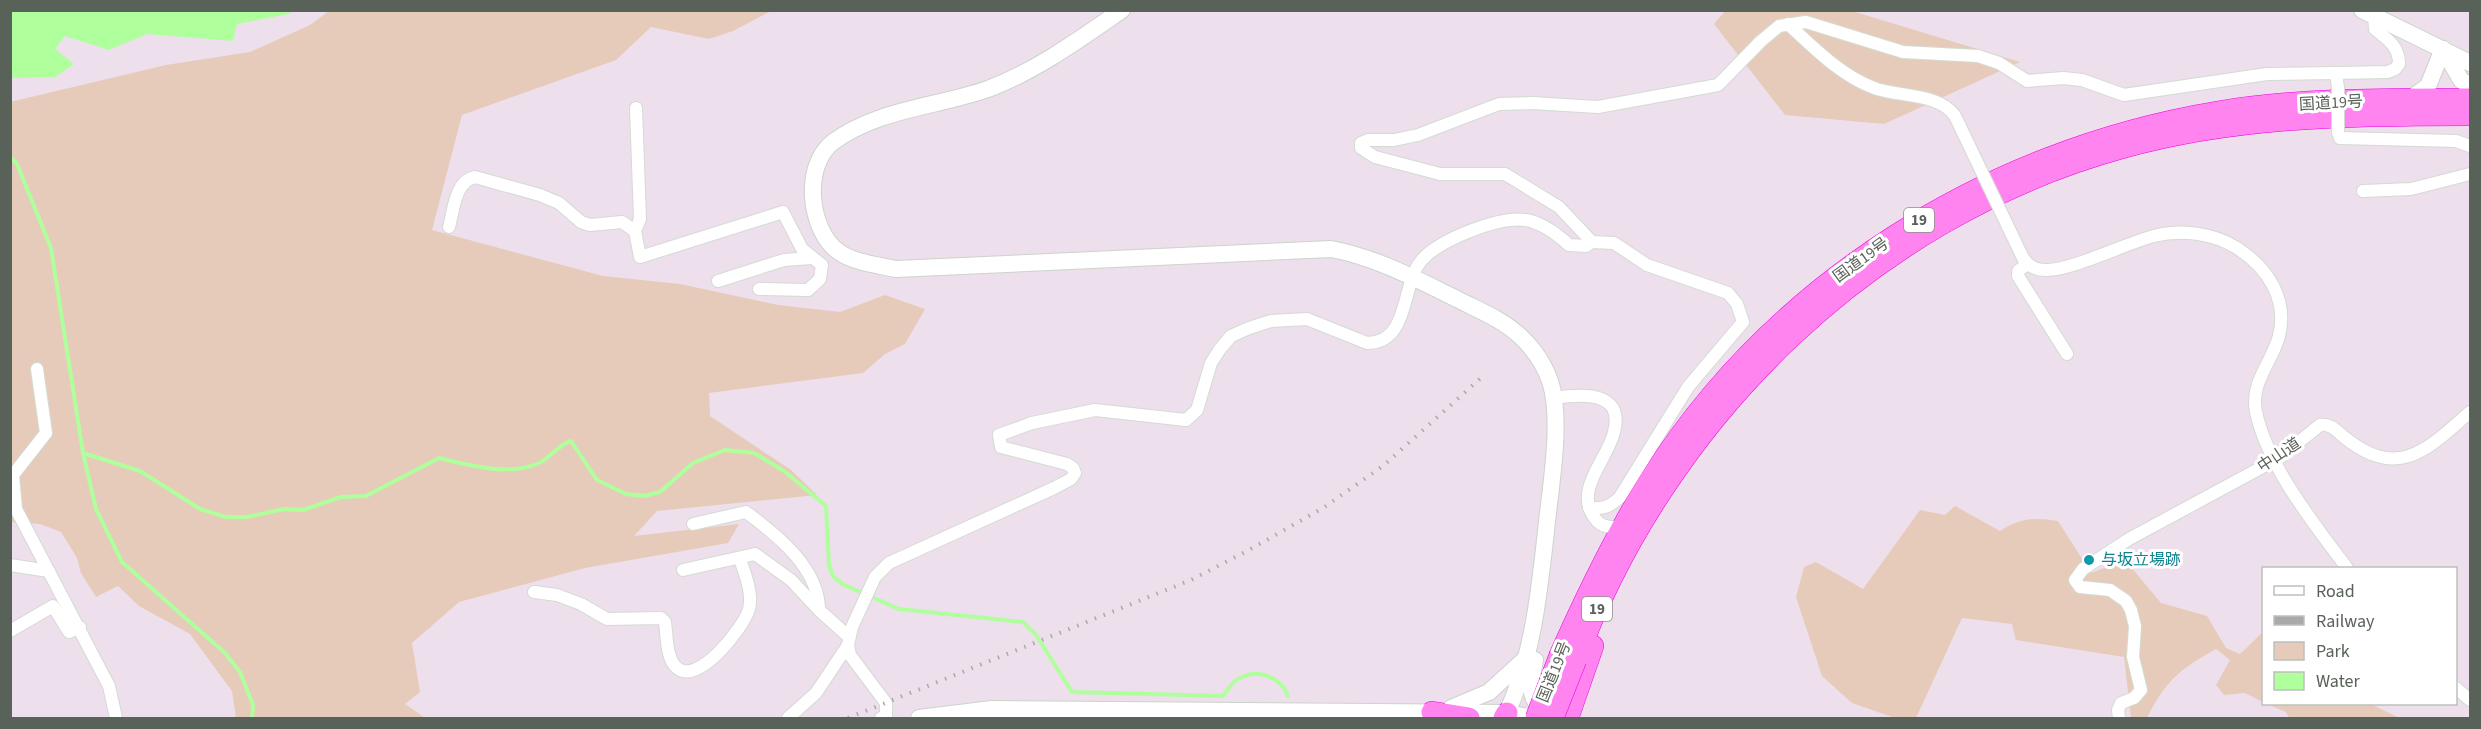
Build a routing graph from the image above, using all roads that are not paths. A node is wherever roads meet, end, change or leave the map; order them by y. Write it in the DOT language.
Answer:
graph roads {
  1 [pos="1122,10"];
  2 [pos="2368,13"];
  3 [pos="1788,24"];
  4 [pos="2444,49"];
  5 [pos="2470,63"];
  6 [pos="2336,73"];
  7 [pos="2470,86"];
  8 [pos="2410,99"];
  9 [pos="2470,99"];
  10 [pos="636,108"];
  11 [pos="2470,115"];
  12 [pos="2470,146"];
  13 [pos="2470,174"];
  14 [pos="2363,191"];
  15 [pos="449,227"];
  16 [pos="635,231"];
  17 [pos="1592,242"];
  18 [pos="840,252"];
  19 [pos="817,261"];
  20 [pos="2025,261"];
  21 [pos="1412,277"];
  22 [pos="718,281"];
  23 [pos="759,289"];
  24 [pos="2067,354"];
  25 [pos="37,369"];
  26 [pos="1554,398"];
  27 [pos="2470,412"];
  28 [pos="2276,460"];
  29 [pos="1589,508"];
  30 [pos="693,524"];
  31 [pos="1622,526"];
  32 [pos="740,559"];
  33 [pos="10,565"];
  34 [pos="2346,567"];
  35 [pos="683,570"];
  36 [pos="49,571"];
  37 [pos="534,592"];
  38 [pos="819,610"];
  39 [pos="80,627"];
  40 [pos="10,631"];
  41 [pos="1533,639"];
  42 [pos="848,641"];
  43 [pos="1527,656"];
  44 [pos="1574,659"];
  45 [pos="2457,689"];
  46 [pos="2470,700"];
  47 [pos="1432,712"];
  48 [pos="1506,716"];
  49 [pos="116,718"];
  50 [pos="788,718"];
  51 [pos="881,718"];
  52 [pos="919,718"];
  53 [pos="1469,718"];
  54 [pos="1535,718"];
  55 [pos="1555,718"];
  56 [pos="1568,718"];
  57 [pos="2119,718"];
  1 -- 18 [label="street"];
  2 -- 4 [label="street"];
  2 -- 6 [label="street"];
  3 -- 6 [label="street"];
  3 -- 17 [label="street"];
  3 -- 20 [label="street, bridge"];
  4 -- 5 [label="street"];
  4 -- 7 [label="street"];
  4 -- 8 [label="street"];
  6 -- 12 [label="street, bridge"];
  8 -- 9 [label="highway, 国道19号 / 19"];
  8 -- 31 [label="highway, 国道19号 / 19"];
  10 -- 16 [label="street"];
  11 -- 44 [label="highway, 国道19号 / 19"];
  13 -- 14 [label="street"];
  15 -- 16 [label="street"];
  16 -- 19 [label="street"];
  17 -- 21 [label="street"];
  17 -- 29 [label="street"];
  18 -- 19 [label="street"];
  18 -- 21 [label="street"];
  19 -- 22 [label="street"];
  19 -- 23 [label="street"];
  20 -- 24 [label="street"];
  20 -- 28 [label="street"];
  21 -- 26 [label="street"];
  21 -- 42 [label="street"];
  25 -- 36 [label="street"];
  26 -- 29 [label="street"];
  26 -- 41 [label="street"];
  27 -- 28 [label="street, 中山道"];
  28 -- 34 [label="street"];
  28 -- 57 [label="street, 中山道"];
  29 -- 31 [label="street"];
  30 -- 38 [label="street"];
  31 -- 44 [label="highway, 国道19号 / 19"];
  32 -- 35 [label="street"];
  32 -- 37 [label="street"];
  32 -- 38 [label="street"];
  33 -- 36 [label="street"];
  36 -- 39 [label="street"];
  38 -- 42 [label="street"];
  39 -- 40 [label="street"];
  39 -- 49 [label="street"];
  41 -- 43 [label="street"];
  41 -- 55 [label="street"];
  42 -- 50 [label="street"];
  42 -- 51 [label="street"];
  43 -- 47 [label="street"];
  43 -- 48 [label="street"];
  44 -- 54 [label="highway, 国道19号 / 19, bridge"];
  44 -- 55 [label="highway, 国道19号 / 19, bridge"];
  44 -- 56 [label="highway, 19"];
  45 -- 46 [label="street"];
  47 -- 48 [label="street"];
  47 -- 52 [label="street"];
  47 -- 53 [label="highway"];
  48 -- 54 [label="street"];
}
